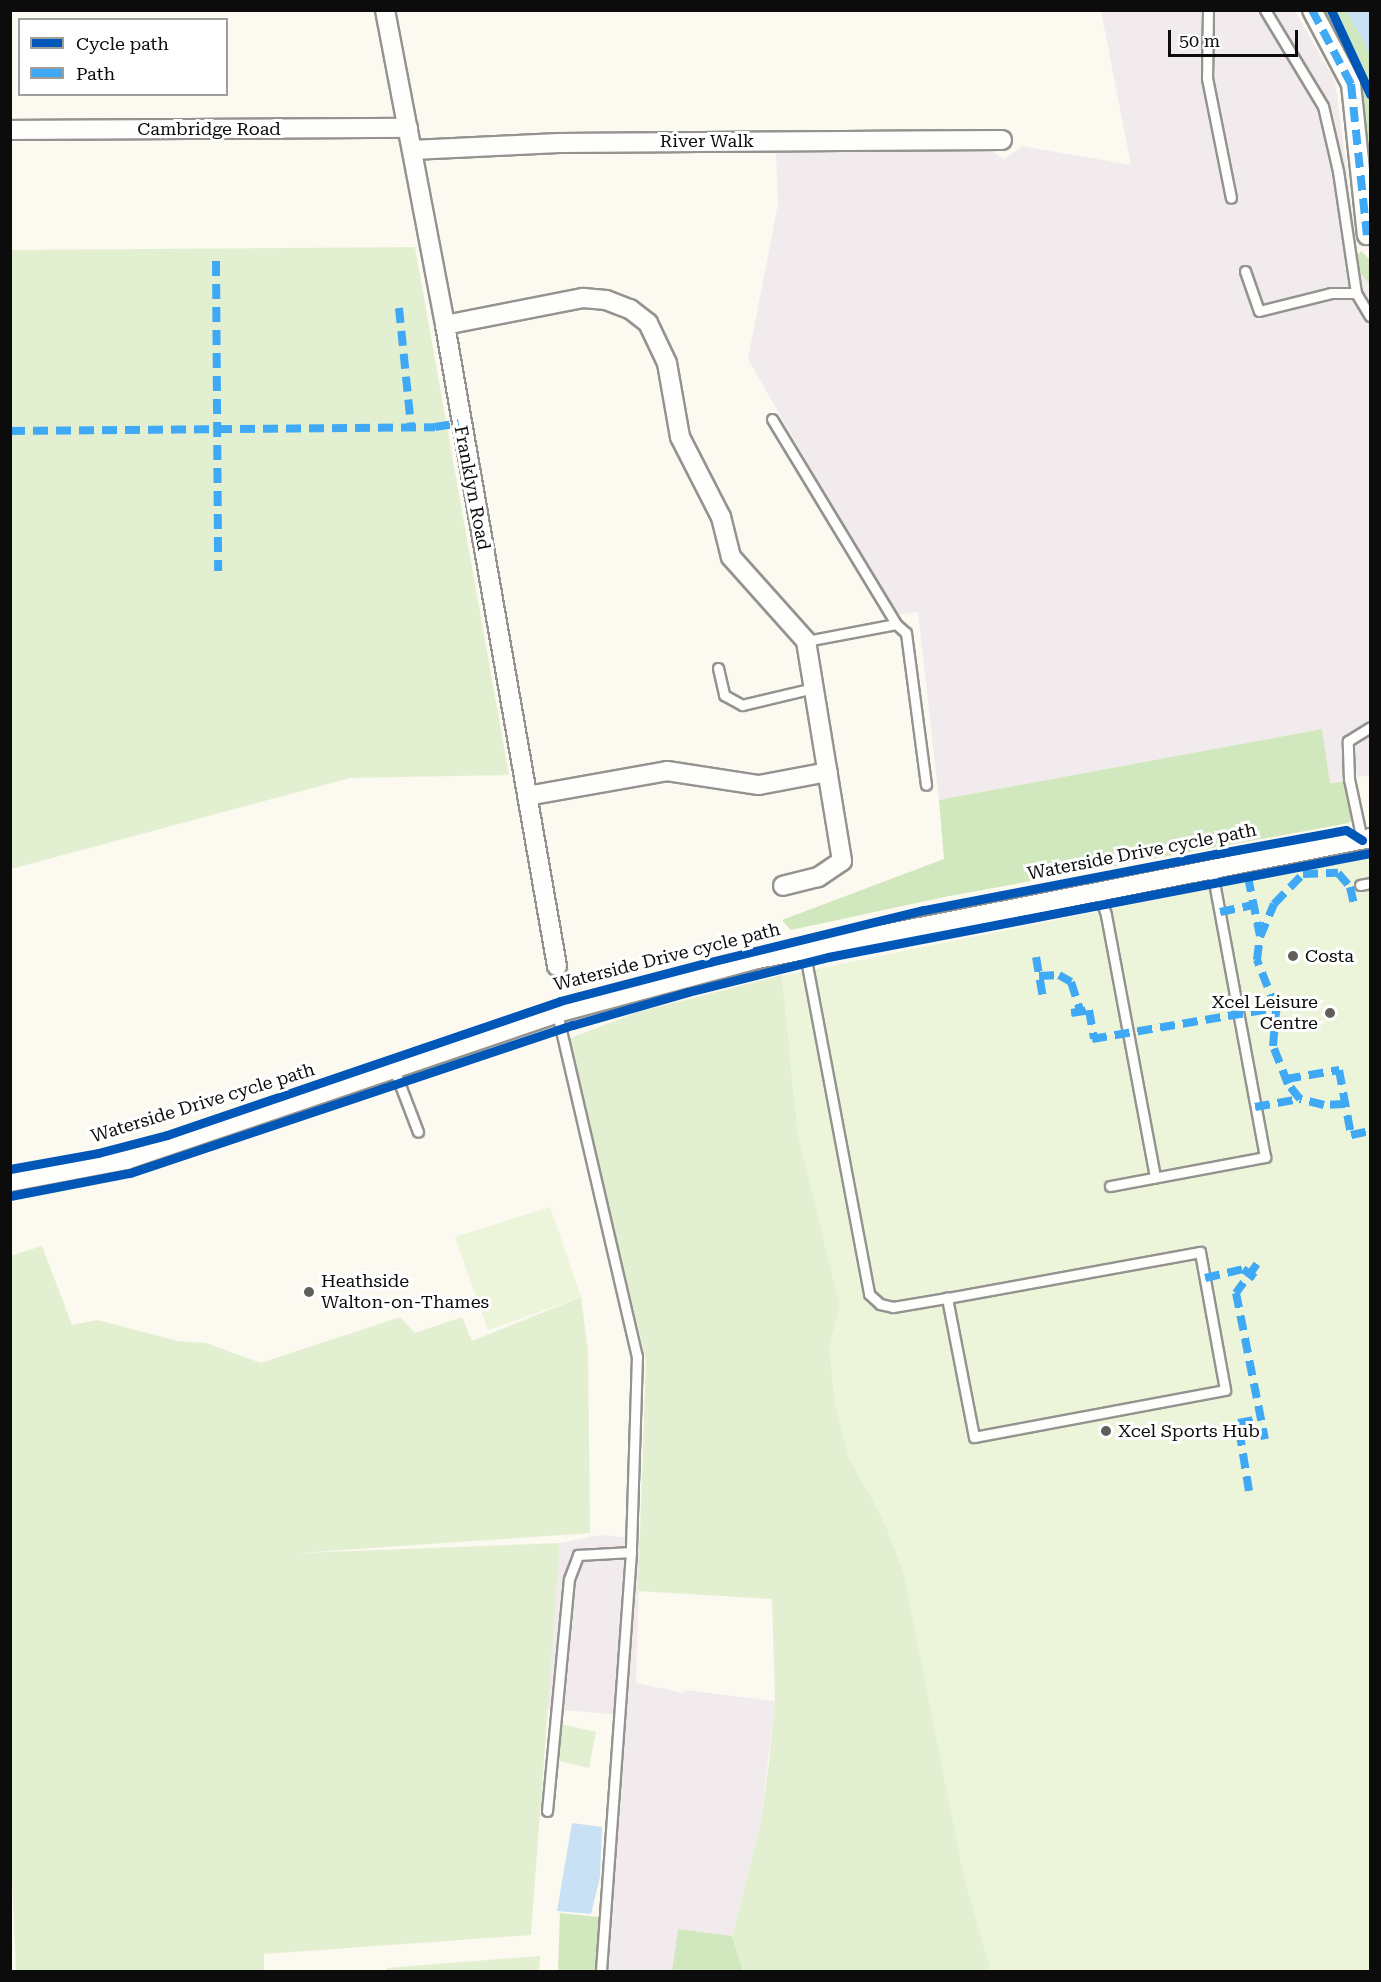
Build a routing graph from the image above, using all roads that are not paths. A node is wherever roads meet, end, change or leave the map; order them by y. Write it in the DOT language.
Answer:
graph roads {
  1 [pos="385,10"];
  2 [pos="1208,10"];
  3 [pos="1265,10"];
  4 [pos="1311,10"];
  5 [pos="408,128"];
  6 [pos="10,130"];
  7 [pos="1002,140"];
  8 [pos="412,150"];
  9 [pos="1231,198"];
  10 [pos="1367,235"];
  11 [pos="1245,271"];
  12 [pos="1356,293"];
  13 [pos="1371,316"];
  14 [pos="445,324"];
  15 [pos="772,419"];
  16 [pos="896,624"];
  17 [pos="806,641"];
  18 [pos="718,668"];
  19 [pos="814,688"];
  20 [pos="1371,727"];
  21 [pos="828,772"];
  22 [pos="926,785"];
  23 [pos="527,796"];
  24 [pos="1366,839"];
  25 [pos="1212,871"];
  26 [pos="1371,883"];
  27 [pos="1360,885"];
  28 [pos="783,886"];
  29 [pos="1099,893"];
  30 [pos="804,949"];
  31 [pos="557,966"];
  32 [pos="557,1013"];
  33 [pos="394,1069"];
  34 [pos="418,1132"];
  35 [pos="1155,1177"];
  36 [pos="10,1182"];
  37 [pos="1110,1186"];
  38 [pos="947,1298"];
  39 [pos="631,1552"];
  40 [pos="547,1810"];
  41 [pos="601,1971"];
  1 -- 5 [label="street, Franklyn Road"];
  2 -- 9 [label="lane"];
  3 -- 12 [label="lane"];
  4 -- 10 [label="street"];
  5 -- 6 [label="street, Cambridge Road"];
  5 -- 8 [label="street, Franklyn Road"];
  7 -- 8 [label="street, River Walk"];
  8 -- 14 [label="street, Franklyn Road"];
  11 -- 12 [label="lane"];
  12 -- 13 [label="lane"];
  14 -- 17 [label="street"];
  14 -- 23 [label="street, Franklyn Road"];
  15 -- 16 [label="lane"];
  16 -- 17 [label="lane"];
  16 -- 22 [label="lane"];
  17 -- 19 [label="street"];
  18 -- 19 [label="lane"];
  19 -- 21 [label="street"];
  20 -- 24 [label="lane"];
  21 -- 23 [label="street"];
  21 -- 28 [label="street"];
  23 -- 31 [label="street, Franklyn Road"];
  24 -- 25 [label="street"];
  25 -- 29 [label="street"];
  25 -- 35 [label="lane"];
  26 -- 27 [label="lane"];
  29 -- 30 [label="street"];
  29 -- 35 [label="lane"];
  30 -- 32 [label="street"];
  30 -- 38 [label="lane"];
  32 -- 33 [label="street"];
  32 -- 39 [label="lane"];
  33 -- 34 [label="lane"];
  33 -- 36 [label="street"];
  35 -- 37 [label="lane"];
  38 -- 38 [label="lane"];
  39 -- 40 [label="lane"];
  39 -- 41 [label="lane"];
}
